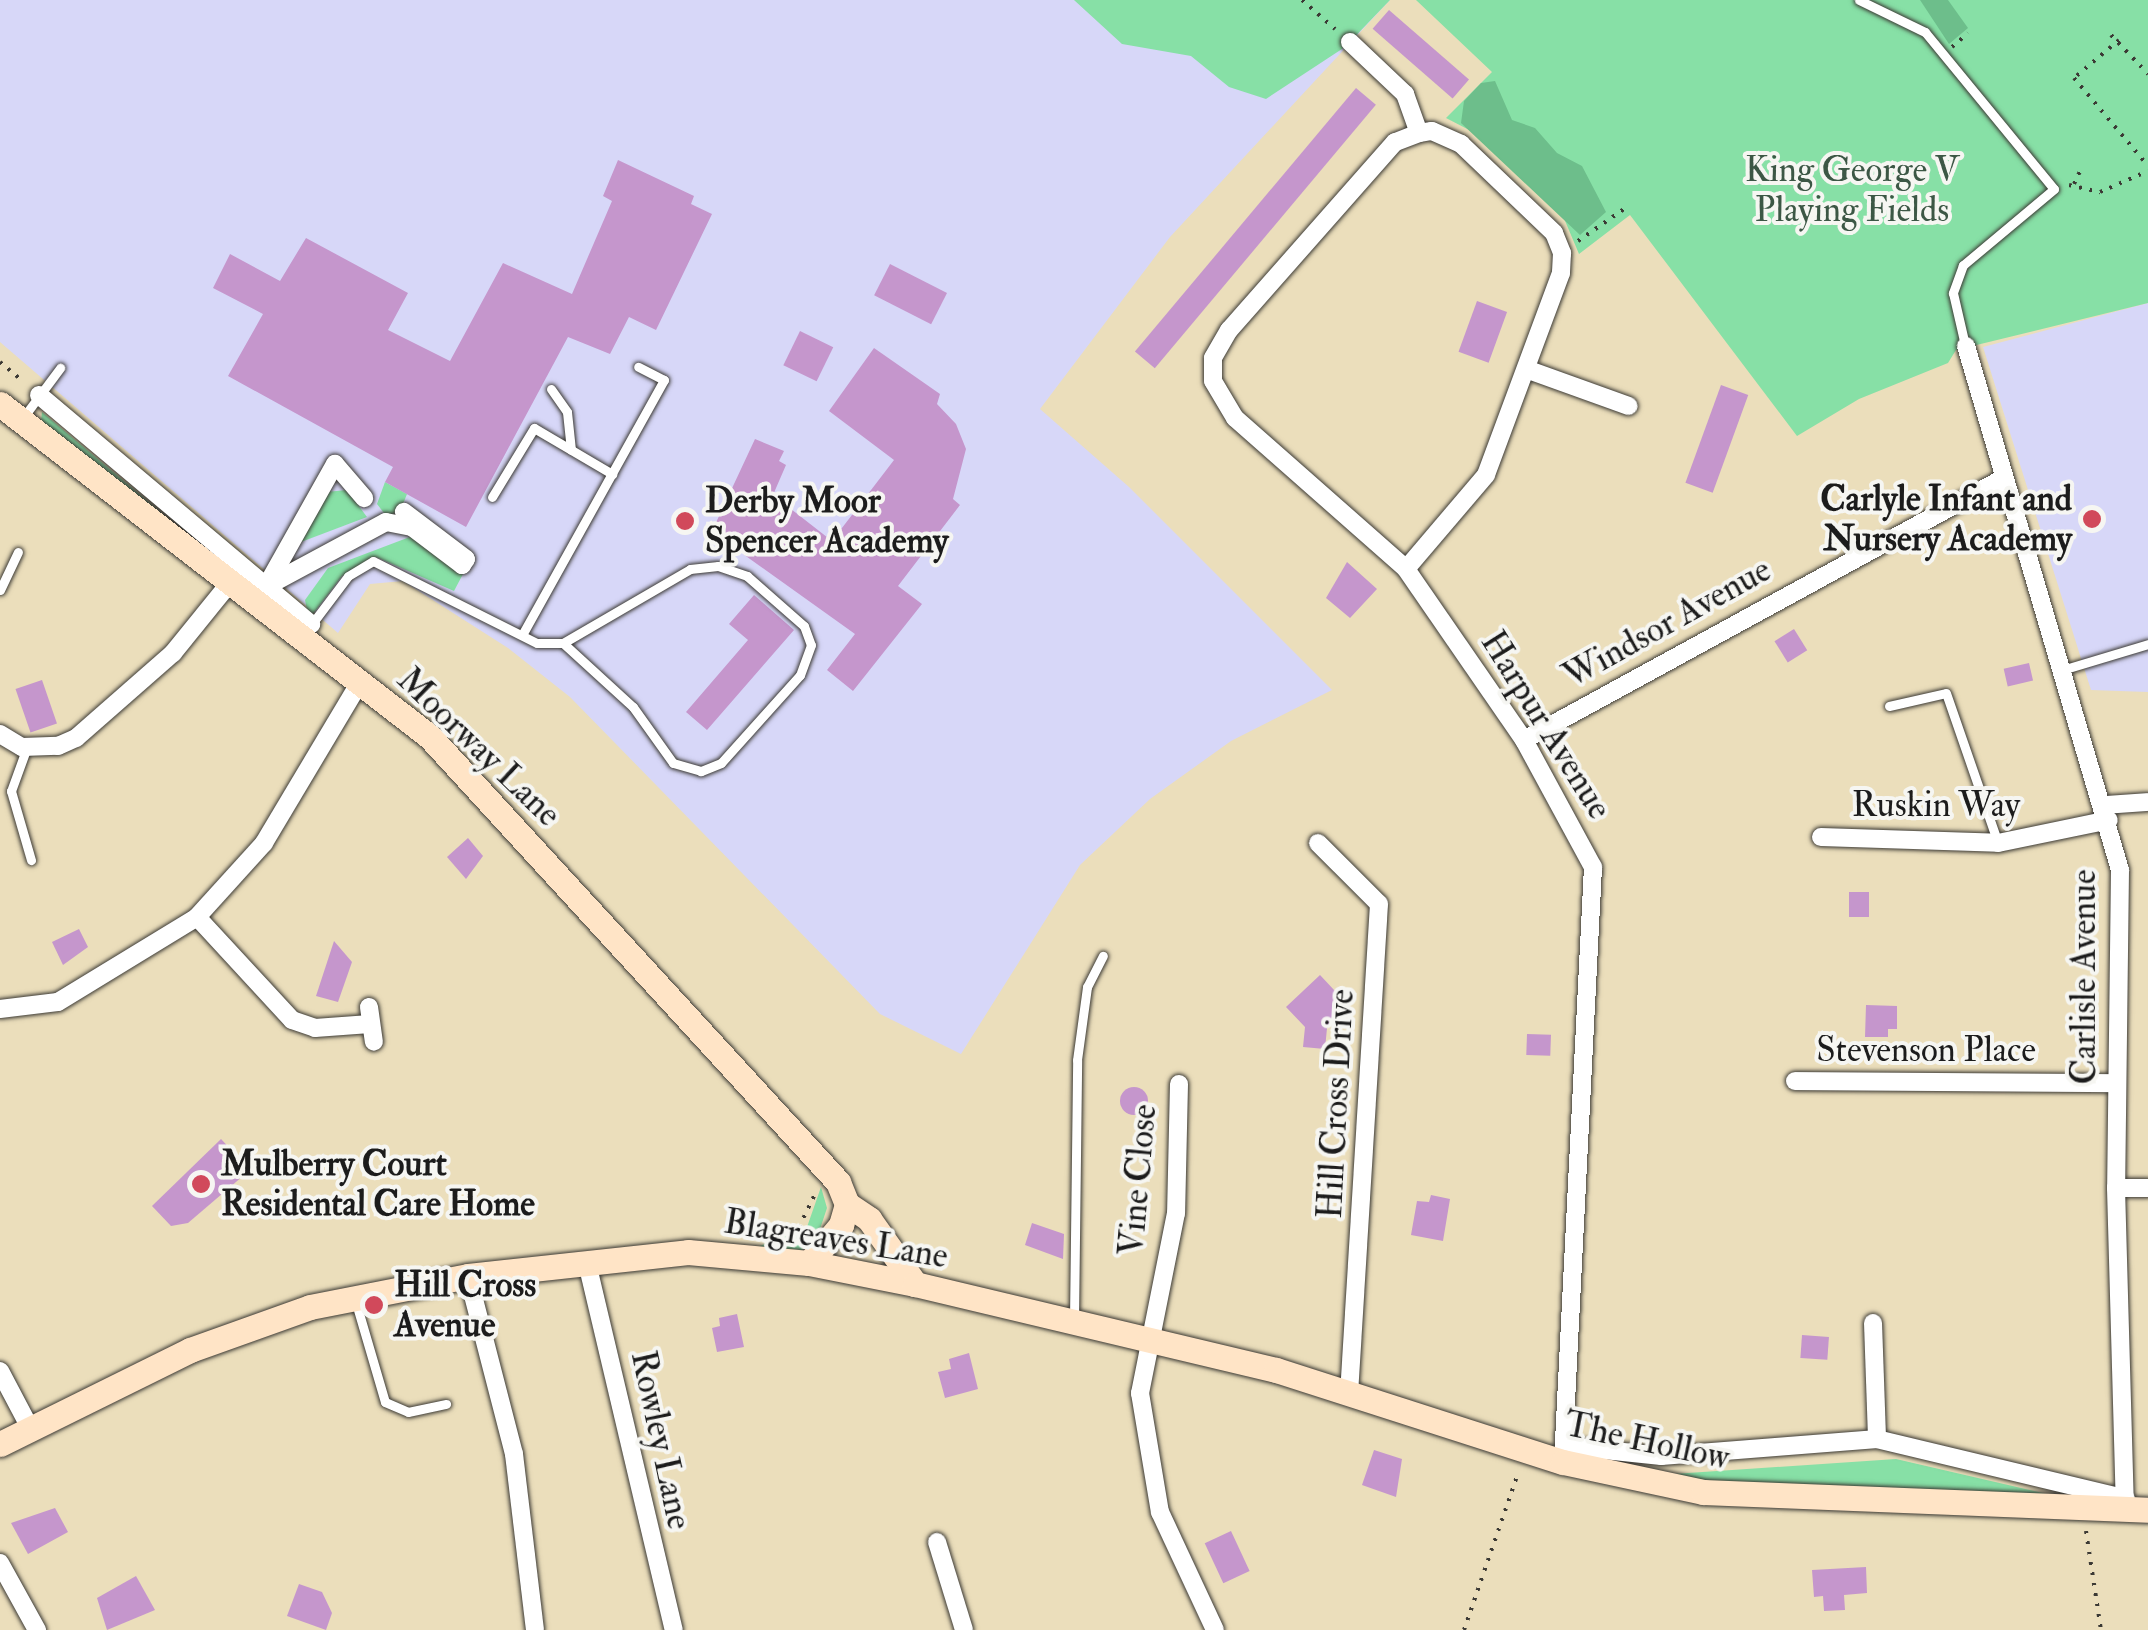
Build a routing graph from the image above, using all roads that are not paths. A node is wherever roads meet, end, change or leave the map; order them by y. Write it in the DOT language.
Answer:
graph roads {
  1 [pos="1859,0"];
  2 [pos="1350,42"];
  3 [pos="1418,134"];
  4 [pos="1966,346"];
  5 [pos="638,367"];
  6 [pos="60,368"];
  7 [pos="1526,369"];
  8 [pos="551,388"];
  9 [pos="39,395"];
  10 [pos="0,404"];
  11 [pos="1629,406"];
  12 [pos="20,422"];
  13 [pos="571,450"];
  14 [pos="612,474"];
  15 [pos="2002,478"];
  16 [pos="492,497"];
  17 [pos="364,498"];
  18 [pos="404,512"];
  19 [pos="18,552"];
  20 [pos="1406,570"];
  21 [pos="228,585"];
  22 [pos="267,586"];
  23 [pos="0,590"];
  24 [pos="306,632"];
  25 [pos="522,634"];
  26 [pos="563,643"];
  27 [pos="2148,644"];
  28 [pos="2062,670"];
  29 [pos="360,682"];
  30 [pos="1889,706"];
  31 [pos="0,734"];
  32 [pos="1524,740"];
  33 [pos="27,747"];
  34 [pos="2148,802"];
  35 [pos="2107,812"];
  36 [pos="1821,836"];
  37 [pos="1318,843"];
  38 [pos="1998,843"];
  39 [pos="32,860"];
  40 [pos="196,917"];
  41 [pos="1103,956"];
  42 [pos="0,1008"];
  43 [pos="371,1024"];
  44 [pos="1795,1082"];
  45 [pos="2116,1083"];
  46 [pos="1179,1084"];
  47 [pos="2116,1188"];
  48 [pos="2148,1188"];
  49 [pos="847,1204"];
  50 [pos="587,1263"];
  51 [pos="809,1263"];
  52 [pos="468,1276"];
  53 [pos="915,1284"];
  54 [pos="354,1296"];
  55 [pos="1074,1322"];
  56 [pos="1874,1324"];
  57 [pos="1149,1340"];
  58 [pos="0,1371"];
  59 [pos="1349,1392"];
  60 [pos="446,1404"];
  61 [pos="30,1428"];
  62 [pos="1877,1439"];
  63 [pos="0,1444"];
  64 [pos="1564,1454"];
  65 [pos="2133,1506"];
  66 [pos="937,1542"];
  67 [pos="0,1563"];
  68 [pos="36,1630"];
  69 [pos="535,1630"];
  70 [pos="674,1630"];
  71 [pos="964,1630"];
  72 [pos="1215,1630"];
  1 -- 4 [label="lane"];
  2 -- 3 [label="street"];
  3 -- 7 [label="street"];
  3 -- 20 [label="street, Harpur Avenue"];
  4 -- 15 [label="street, Carlisle Avenue"];
  5 -- 14 [label="lane"];
  6 -- 9 [label="lane"];
  7 -- 11 [label="street"];
  7 -- 20 [label="street"];
  8 -- 13 [label="lane"];
  9 -- 12 [label="lane"];
  9 -- 22 [label="street"];
  10 -- 12 [label="street, Moorway Lane"];
  12 -- 21 [label="street, Moorway Lane"];
  13 -- 14 [label="lane"];
  13 -- 16 [label="lane"];
  14 -- 25 [label="lane"];
  15 -- 28 [label="street, Carlisle Avenue"];
  15 -- 32 [label="street, Windsor Avenue"];
  17 -- 22 [label="street"];
  18 -- 22 [label="street"];
  19 -- 23 [label="lane"];
  20 -- 32 [label="street, Harpur Avenue"];
  21 -- 24 [label="street, Moorway Lane"];
  21 -- 33 [label="street"];
  22 -- 24 [label="street"];
  24 -- 25 [label="lane"];
  24 -- 29 [label="street, Moorway Lane"];
  25 -- 26 [label="lane"];
  26 -- 26 [label="lane"];
  27 -- 28 [label="lane"];
  28 -- 35 [label="street, Carlisle Avenue"];
  29 -- 40 [label="street"];
  29 -- 49 [label="street, Moorway Lane"];
  30 -- 38 [label="lane"];
  31 -- 33 [label="street"];
  32 -- 64 [label="street, Harpur Avenue"];
  33 -- 39 [label="lane"];
  34 -- 35 [label="street, Ruskin Way"];
  35 -- 38 [label="street, Ruskin Way"];
  35 -- 45 [label="street, Carlisle Avenue"];
  36 -- 38 [label="street, Ruskin Way"];
  37 -- 59 [label="street, Hill Cross Drive"];
  40 -- 42 [label="street"];
  40 -- 43 [label="street"];
  41 -- 55 [label="lane"];
  44 -- 45 [label="street, Stevenson Place"];
  45 -- 47 [label="street, Carlisle Avenue"];
  46 -- 57 [label="street, Vine Close"];
  47 -- 48 [label="street"];
  47 -- 65 [label="street, Carlisle Avenue"];
  49 -- 51 [label="street"];
  49 -- 53 [label="street, Moorway Lane"];
  50 -- 51 [label="street, Blagreaves Lane"];
  50 -- 52 [label="street, Blagreaves Lane"];
  50 -- 70 [label="street, Rowley Lane"];
  51 -- 53 [label="street, Blagreaves Lane"];
  52 -- 54 [label="street, Blagreaves Lane"];
  52 -- 69 [label="street"];
  53 -- 55 [label="street, Blagreaves Lane"];
  54 -- 60 [label="lane"];
  54 -- 61 [label="street, Blagreaves Lane"];
  55 -- 57 [label="street, Blagreaves Lane"];
  56 -- 62 [label="street"];
  57 -- 59 [label="street, The Hollow"];
  57 -- 72 [label="street, Vine Close"];
  58 -- 61 [label="street"];
  59 -- 64 [label="street, The Hollow"];
  61 -- 63 [label="street, Blagreaves Lane"];
  62 -- 64 [label="street"];
  62 -- 65 [label="street"];
  64 -- 65 [label="street, The Hollow"];
  66 -- 71 [label="street"];
  67 -- 68 [label="street"];
}
